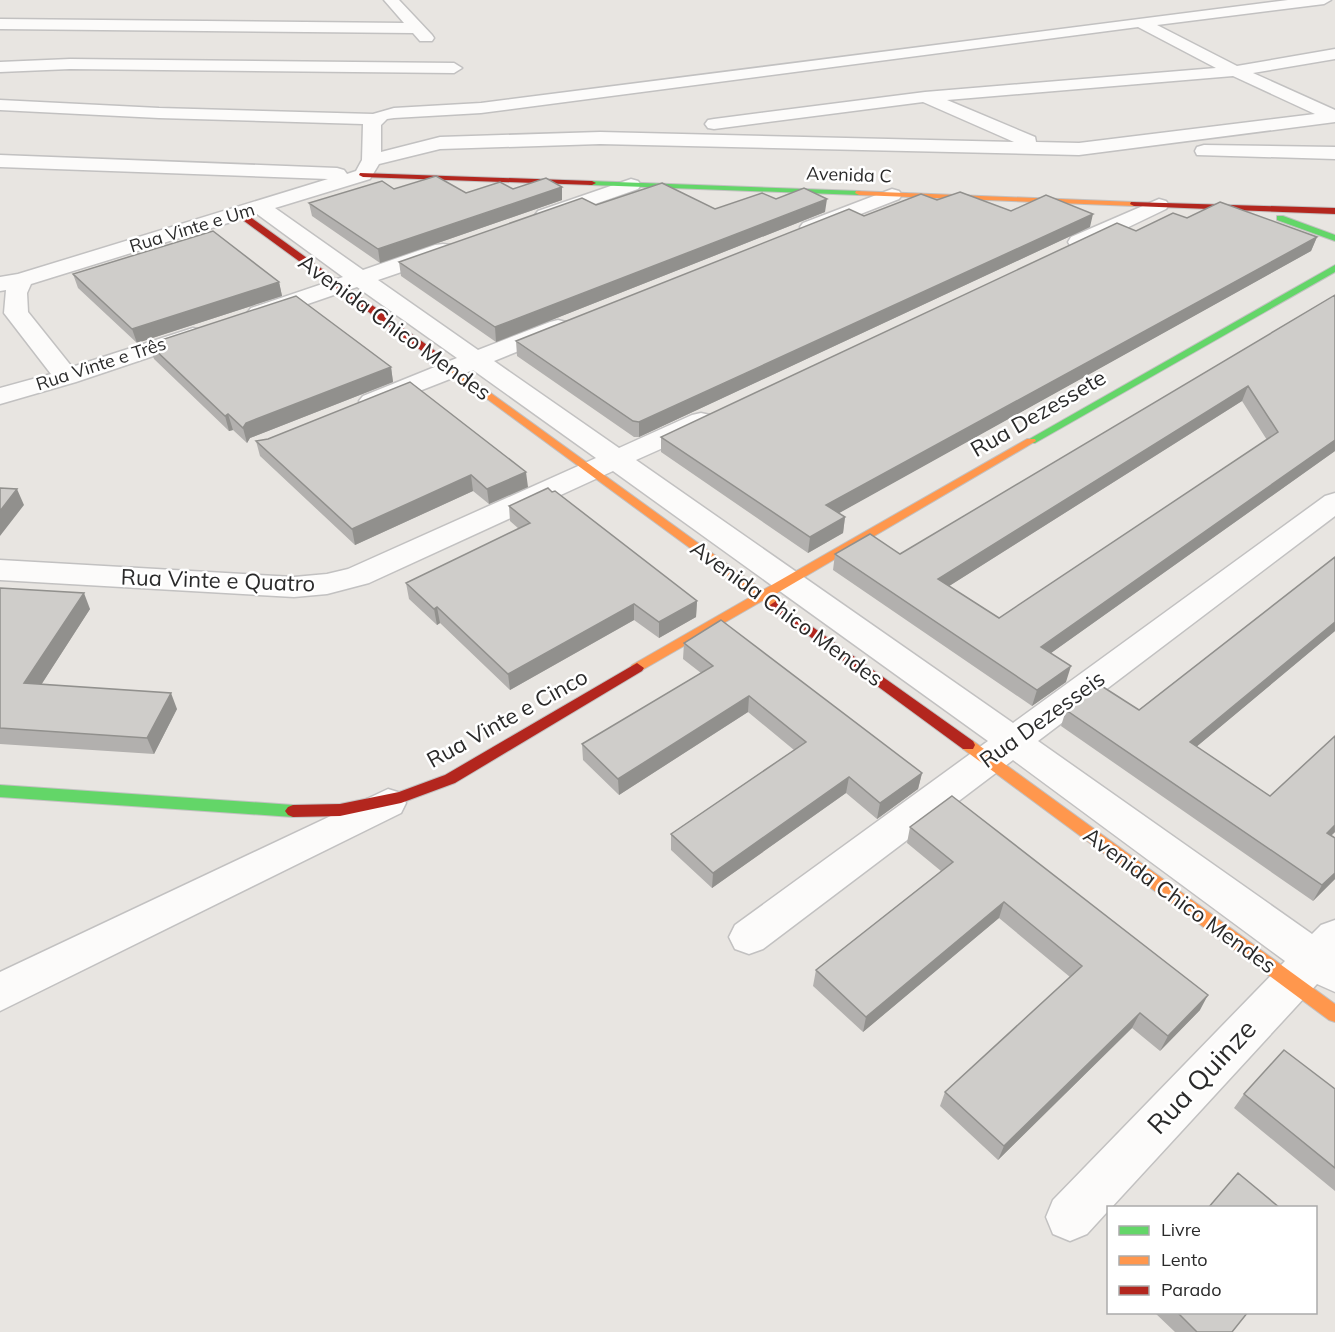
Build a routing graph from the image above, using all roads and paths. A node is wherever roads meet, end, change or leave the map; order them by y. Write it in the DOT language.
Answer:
graph roads {
  1 [pos="391,0"];
  2 [pos="1324,0"];
  3 [pos="118,11"];
  4 [pos="1140,22"];
  5 [pos="0,24"];
  6 [pos="105,25"];
  7 [pos="417,28"];
  8 [pos="1335,54"];
  9 [pos="839,61"];
  10 [pos="70,64"];
  11 [pos="0,67"];
  12 [pos="454,68"];
  13 [pos="1235,71"];
  14 [pos="872,75"];
  15 [pos="55,79"];
  16 [pos="893,84"];
  17 [pos="40,93"];
  18 [pos="925,98"];
  19 [pos="0,105"];
  20 [pos="25,108"];
  21 [pos="482,108"];
  22 [pos="1335,117"];
  23 [pos="375,119"];
  24 [pos="8,125"];
  25 [pos="600,138"];
  26 [pos="1044,148"];
  27 [pos="1079,149"];
  28 [pos="1335,153"];
  29 [pos="0,161"];
  30 [pos="367,168"];
  31 [pos="631,185"];
  32 [pos="892,195"];
  33 [pos="1159,205"];
  34 [pos="1251,208"];
  35 [pos="250,210"];
  36 [pos="1335,211"];
  37 [pos="530,220"];
  38 [pos="793,234"];
  39 [pos="1335,238"];
  40 [pos="463,244"];
  41 [pos="1062,250"];
  42 [pos="1335,268"];
  43 [pos="11,282"];
  44 [pos="350,283"];
  45 [pos="574,321"];
  46 [pos="465,365"];
  47 [pos="67,377"];
  48 [pos="0,396"];
  49 [pos="726,409"];
  50 [pos="346,412"];
  51 [pos="605,466"];
  52 [pos="1335,502"];
  53 [pos="0,570"];
  54 [pos="775,588"];
  55 [pos="1001,750"];
  56 [pos="0,791"];
  57 [pos="401,797"];
  58 [pos="749,937"];
  59 [pos="1319,963"];
  60 [pos="0,992"];
  61 [pos="1335,1014"];
  62 [pos="1070,1217"];
  1 -- 7 [label="street"];
  2 -- 4 [label="street"];
  3 -- 6 [label="street"];
  4 -- 9 [label="street"];
  4 -- 13 [label="street"];
  5 -- 6 [label="street"];
  6 -- 7 [label="street"];
  6 -- 10 [label="street"];
  7 -- 12 [label="street"];
  8 -- 13 [label="street"];
  9 -- 14 [label="street"];
  9 -- 21 [label="street"];
  10 -- 11 [label="street"];
  10 -- 12 [label="street"];
  10 -- 15 [label="street"];
  12 -- 21 [label="street"];
  13 -- 18 [label="street"];
  13 -- 22 [label="street"];
  16 -- 18 [label="street"];
  17 -- 20 [label="street"];
  18 -- 25 [label="street"];
  18 -- 26 [label="street"];
  19 -- 20 [label="street"];
  20 -- 23 [label="street"];
  20 -- 24 [label="street"];
  21 -- 23 [label="street"];
  22 -- 27 [label="street"];
  23 -- 30 [label="street"];
  25 -- 26 [label="street"];
  25 -- 30 [label="street"];
  26 -- 27 [label="street"];
  27 -- 28 [label="street"];
  29 -- 30 [label="street"];
  30 -- 31 [label="street, Avenida C"];
  30 -- 35 [label="street, Rua Vinte e Um"];
  31 -- 32 [label="street, Avenida C"];
  31 -- 37 [label="street"];
  32 -- 33 [label="street, Avenida C"];
  32 -- 38 [label="street"];
  33 -- 34 [label="street, Avenida C"];
  33 -- 41 [label="street"];
  34 -- 36 [label="street, Avenida C"];
  34 -- 39 [label="street"];
  35 -- 43 [label="street, Rua Vinte e Um"];
  35 -- 44 [label="street, Avenida Chico Mendes"];
  40 -- 44 [label="street, Rua Vinte e Três"];
  42 -- 54 [label="street, Rua Dezessete"];
  43 -- 47 [label="street"];
  44 -- 46 [label="street, Avenida Chico Mendes"];
  44 -- 47 [label="street, Rua Vinte e Três"];
  45 -- 46 [label="street"];
  46 -- 50 [label="street"];
  46 -- 51 [label="street, Avenida Chico Mendes"];
  47 -- 48 [label="street, Rua Vinte e Três"];
  49 -- 51 [label="street, Rua Vinte e Quatro"];
  51 -- 53 [label="street, Rua Vinte e Quatro"];
  51 -- 54 [label="street, Avenida Chico Mendes"];
  52 -- 55 [label="street, Rua Dezesseis"];
  54 -- 55 [label="street, Avenida Chico Mendes"];
  54 -- 57 [label="street, Rua Vinte e Cinco"];
  55 -- 58 [label="street, Rua Dezesseis"];
  55 -- 59 [label="street, Avenida Chico Mendes"];
  56 -- 57 [label="street, Rua Vinte e Cinco"];
  57 -- 60 [label="street"];
  59 -- 61 [label="street, Avenida Chico Mendes"];
  59 -- 62 [label="street, Rua Quinze"];
}
